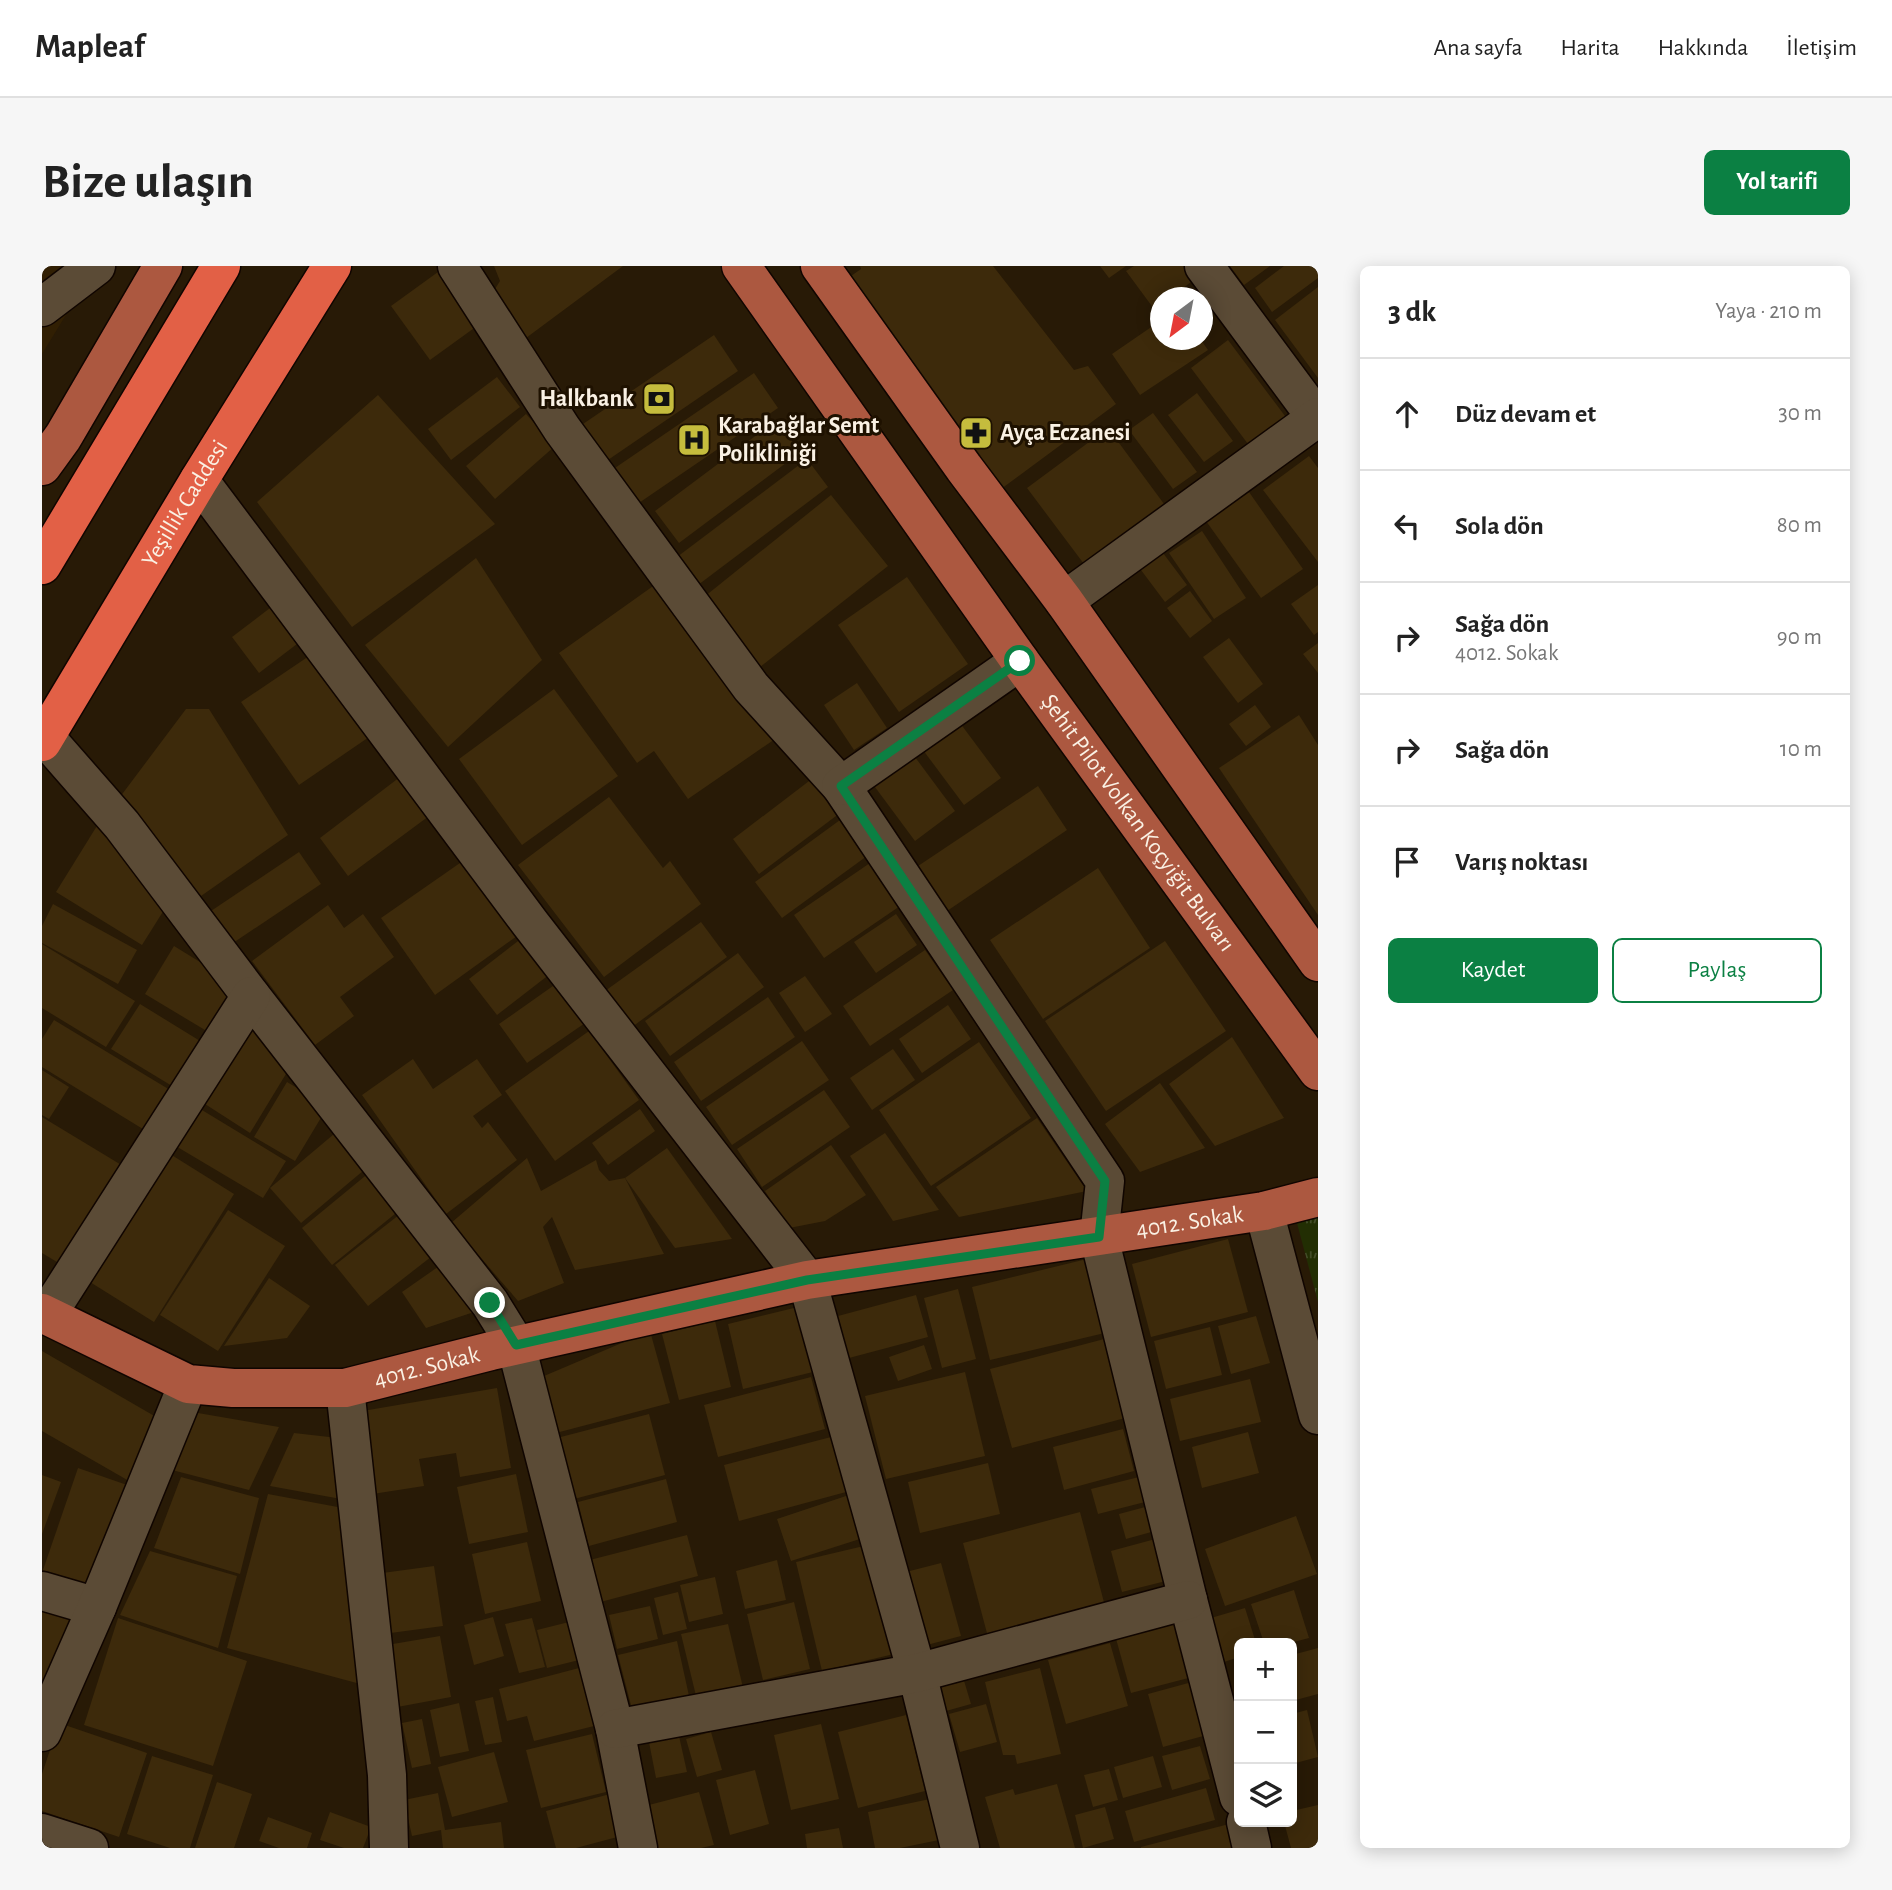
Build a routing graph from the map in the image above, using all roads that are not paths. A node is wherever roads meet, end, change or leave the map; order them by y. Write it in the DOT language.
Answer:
graph roads {
  1 [pos="96,266"];
  2 [pos="163,266"];
  3 [pos="221,266"];
  4 [pos="457,266"];
  5 [pos="741,266"];
  6 [pos="820,266"];
  7 [pos="1204,266"];
  8 [pos="334,270"];
  9 [pos="42,307"];
  10 [pos="1318,418"];
  11 [pos="42,466"];
  12 [pos="199,480"];
  13 [pos="42,565"];
  14 [pos="1064,601"];
  15 [pos="1020,661"];
  16 [pos="44,740"];
  17 [pos="841,786"];
  18 [pos="1318,962"];
  19 [pos="251,996"];
  20 [pos="1318,1071"];
  21 [pos="1318,1197"];
  22 [pos="1264,1211"];
  23 [pos="1099,1237"];
  24 [pos="807,1280"];
  25 [pos="44,1314"];
  26 [pos="516,1345"];
  27 [pos="188,1384"];
  28 [pos="345,1388"];
  29 [pos="1318,1415"];
  30 [pos="42,1591"];
  31 [pos="1188,1600"];
  32 [pos="97,1607"];
  33 [pos="917,1673"];
  34 [pos="615,1729"];
  35 [pos="42,1732"];
  36 [pos="1234,1778"];
  37 [pos="1247,1827"];
  38 [pos="42,1833"];
  39 [pos="89,1848"];
  40 [pos="389,1848"];
  41 [pos="638,1848"];
  42 [pos="960,1848"];
  43 [pos="1252,1848"];
  1 -- 9 [label="street"];
  2 -- 11 [label="main road"];
  3 -- 13 [label="highway"];
  4 -- 17 [label="street"];
  5 -- 15 [label="main road, Şehit Pilot Volkan Koçyiğit Bulvarı"];
  6 -- 14 [label="main road"];
  7 -- 10 [label="street"];
  8 -- 12 [label="highway, Yeşillik Caddesi"];
  10 -- 14 [label="street"];
  12 -- 16 [label="highway, Yeşillik Caddesi"];
  12 -- 24 [label="street"];
  14 -- 18 [label="main road"];
  15 -- 17 [label="street"];
  15 -- 20 [label="main road, Şehit Pilot Volkan Koçyiğit Bulvarı"];
  16 -- 19 [label="street"];
  17 -- 23 [label="street"];
  19 -- 25 [label="street"];
  19 -- 26 [label="street"];
  21 -- 22 [label="main road, 4012. Sokak"];
  22 -- 23 [label="main road, 4012. Sokak"];
  22 -- 29 [label="street"];
  23 -- 24 [label="main road, 4012. Sokak"];
  23 -- 31 [label="street"];
  24 -- 26 [label="main road, 4012. Sokak"];
  24 -- 33 [label="street"];
  25 -- 27 [label="main road, 4012. Sokak"];
  26 -- 28 [label="main road, 4012. Sokak"];
  26 -- 34 [label="street"];
  27 -- 28 [label="main road, 4012. Sokak"];
  27 -- 32 [label="street"];
  28 -- 40 [label="street"];
  30 -- 32 [label="street"];
  31 -- 33 [label="street"];
  31 -- 36 [label="street"];
  32 -- 35 [label="street"];
  33 -- 34 [label="street"];
  33 -- 42 [label="street"];
  34 -- 41 [label="street"];
  37 -- 43 [label="street"];
  38 -- 39 [label="street"];
}
